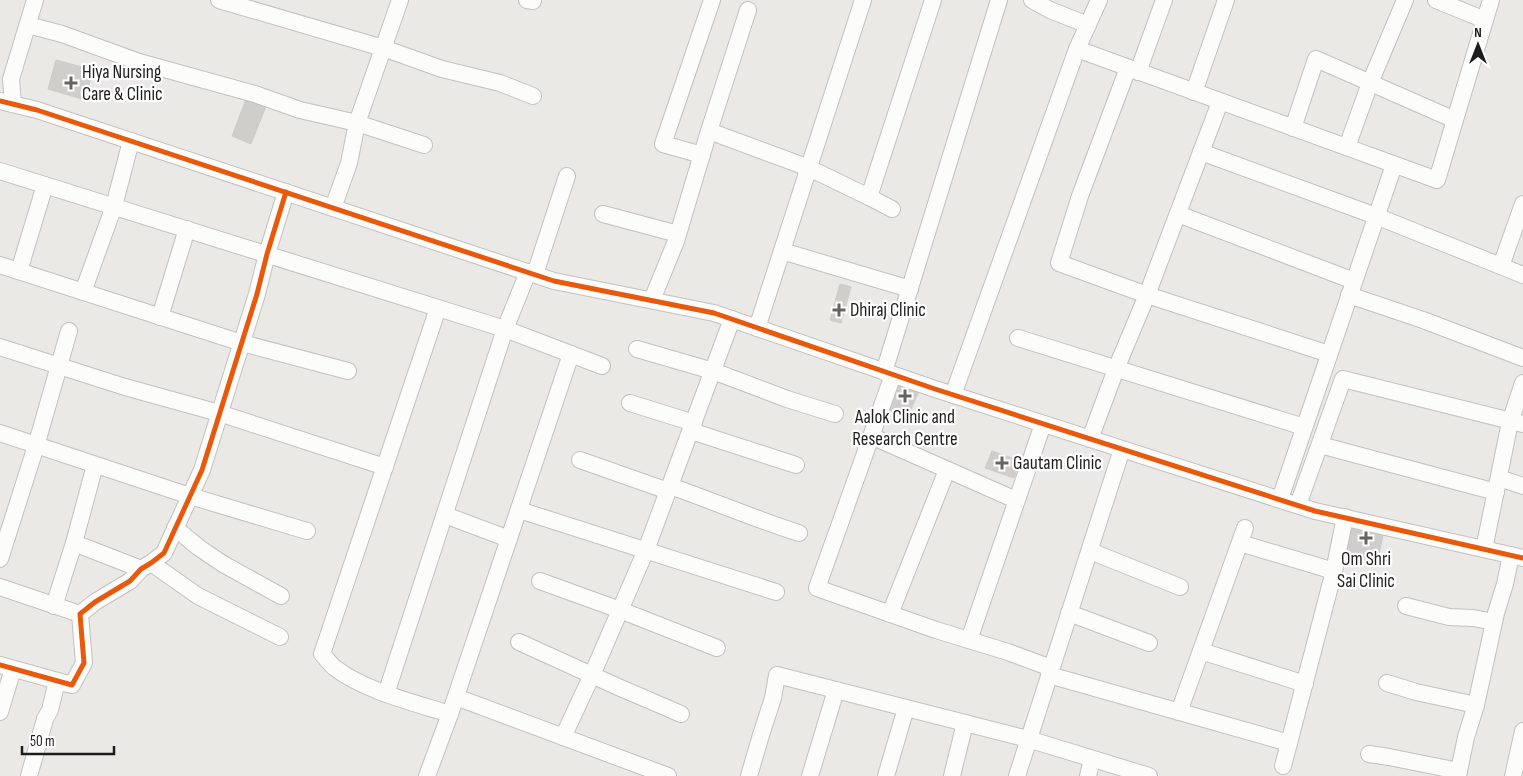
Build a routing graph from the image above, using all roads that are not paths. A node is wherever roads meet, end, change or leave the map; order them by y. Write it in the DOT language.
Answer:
graph roads {
  1 [pos="35,0"];
  2 [pos="219,0"];
  3 [pos="400,0"];
  4 [pos="712,0"];
  5 [pos="863,0"];
  6 [pos="933,0"];
  7 [pos="999,0"];
  8 [pos="1032,0"];
  9 [pos="1099,0"];
  10 [pos="1164,0"];
  11 [pos="1226,0"];
  12 [pos="1405,0"];
  13 [pos="1436,0"];
  14 [pos="1491,0"];
  15 [pos="748,10"];
  16 [pos="1486,20"];
  17 [pos="28,24"];
  18 [pos="1088,25"];
  19 [pos="383,48"];
  20 [pos="1077,50"];
  21 [pos="1133,70"];
  22 [pos="1370,83"];
  23 [pos="1194,92"];
  24 [pos="534,96"];
  25 [pos="7,102"];
  26 [pos="1220,102"];
  27 [pos="1455,120"];
  28 [pos="357,123"];
  29 [pos="1292,128"];
  30 [pos="709,131"];
  31 [pos="131,141"];
  32 [pos="424,145"];
  33 [pos="1346,148"];
  34 [pos="1201,152"];
  35 [pos="702,155"];
  36 [pos="1394,165"];
  37 [pos="809,168"];
  38 [pos="0,171"];
  39 [pos="568,176"];
  40 [pos="45,185"];
  41 [pos="286,192"];
  42 [pos="869,197"];
  43 [pos="1523,204"];
  44 [pos="114,206"];
  45 [pos="333,208"];
  46 [pos="892,209"];
  47 [pos="603,214"];
  48 [pos="1178,214"];
  49 [pos="1376,216"];
  50 [pos="187,229"];
  51 [pos="678,234"];
  52 [pos="782,251"];
  53 [pos="267,254"];
  54 [pos="0,265"];
  55 [pos="1501,266"];
  56 [pos="19,271"];
  57 [pos="531,273"];
  58 [pos="1523,275"];
  59 [pos="1352,288"];
  60 [pos="910,289"];
  61 [pos="83,292"];
  62 [pos="1147,295"];
  63 [pos="652,300"];
  64 [pos="438,308"];
  65 [pos="160,317"];
  66 [pos="732,319"];
  67 [pos="757,328"];
  68 [pos="505,329"];
  69 [pos="69,331"];
  70 [pos="1018,338"];
  71 [pos="242,343"];
  72 [pos="0,347"];
  73 [pos="637,349"];
  74 [pos="571,354"];
  75 [pos="1329,354"];
  76 [pos="1523,358"];
  77 [pos="58,366"];
  78 [pos="602,366"];
  79 [pos="1116,369"];
  80 [pos="348,371"];
  81 [pos="713,371"];
  82 [pos="889,373"];
  83 [pos="1523,383"];
  84 [pos="953,395"];
  85 [pos="630,403"];
  86 [pos="219,413"];
  87 [pos="835,414"];
  88 [pos="1517,423"];
  89 [pos="1043,424"];
  90 [pos="692,427"];
  91 [pos="1304,427"];
  92 [pos="0,433"];
  93 [pos="871,436"];
  94 [pos="1090,439"];
  95 [pos="36,446"];
  96 [pos="1320,446"];
  97 [pos="1122,449"];
  98 [pos="580,460"];
  99 [pos="95,465"];
  100 [pos="796,465"];
  101 [pos="385,467"];
  102 [pos="947,470"];
  103 [pos="1497,485"];
  104 [pos="1523,486"];
  105 [pos="669,489"];
  106 [pos="190,496"];
  107 [pos="1280,499"];
  108 [pos="1016,500"];
  109 [pos="1298,505"];
  110 [pos="519,510"];
  111 [pos="445,515"];
  112 [pos="1345,518"];
  113 [pos="175,528"];
  114 [pos="307,531"];
  115 [pos="799,533"];
  116 [pos="509,538"];
  117 [pos="74,543"];
  118 [pos="1484,549"];
  119 [pos="646,550"];
  120 [pos="1090,551"];
  121 [pos="1517,557"];
  122 [pos="0,559"];
  123 [pos="146,566"];
  124 [pos="1334,571"];
  125 [pos="540,581"];
  126 [pos="0,587"];
  127 [pos="1180,587"];
  128 [pos="776,592"];
  129 [pos="281,596"];
  130 [pos="54,606"];
  131 [pos="1406,606"];
  132 [pos="620,610"];
  133 [pos="1069,613"];
  134 [pos="80,614"];
  135 [pos="890,614"];
  136 [pos="1494,622"];
  137 [pos="280,637"];
  138 [pos="969,640"];
  139 [pos="519,642"];
  140 [pos="1149,643"];
  141 [pos="717,648"];
  142 [pos="1201,652"];
  143 [pos="7,667"];
  144 [pos="1050,672"];
  145 [pos="592,675"];
  146 [pos="57,681"];
  147 [pos="1386,683"];
  148 [pos="1305,684"];
  149 [pos="836,690"];
  150 [pos="386,694"];
  151 [pos="456,697"];
  152 [pos="1476,705"];
  153 [pos="906,708"];
  154 [pos="0,712"];
  155 [pos="1179,712"];
  156 [pos="450,714"];
  157 [pos="681,714"];
  158 [pos="965,723"];
  159 [pos="1523,731"];
  160 [pos="563,737"];
  161 [pos="1028,739"];
  162 [pos="1289,743"];
  163 [pos="1369,754"];
  164 [pos="1092,759"];
  165 [pos="1283,766"];
  166 [pos="1458,773"];
  167 [pos="29,776"];
  168 [pos="427,776"];
  169 [pos="666,776"];
  170 [pos="750,776"];
  171 [pos="810,776"];
  172 [pos="886,776"];
  173 [pos="952,776"];
  174 [pos="1017,776"];
  175 [pos="1088,776"];
  176 [pos="1149,776"];
  177 [pos="1513,776"];
  1 -- 17 [label="street"];
  2 -- 19 [label="street"];
  3 -- 19 [label="street"];
  4 -- 35 [label="street"];
  5 -- 37 [label="street"];
  6 -- 42 [label="street"];
  7 -- 60 [label="street"];
  8 -- 18 [label="street"];
  9 -- 18 [label="street"];
  10 -- 21 [label="street"];
  11 -- 23 [label="street"];
  12 -- 22 [label="street"];
  13 -- 16 [label="street"];
  14 -- 16 [label="street"];
  15 -- 30 [label="street"];
  16 -- 27 [label="street"];
  17 -- 25 [label="street"];
  17 -- 28 [label="street"];
  18 -- 20 [label="street"];
  19 -- 24 [label="street"];
  19 -- 28 [label="street"];
  20 -- 21 [label="street"];
  20 -- 84 [label="street"];
  21 -- 23 [label="street"];
  21 -- 62 [label="street"];
  22 -- 27 [label="street"];
  22 -- 29 [label="street"];
  22 -- 33 [label="street"];
  23 -- 26 [label="street"];
  25 -- 31 [label="street"];
  26 -- 29 [label="street"];
  26 -- 34 [label="street"];
  27 -- 36 [label="street"];
  28 -- 32 [label="street"];
  28 -- 45 [label="street"];
  29 -- 33 [label="street"];
  30 -- 35 [label="street"];
  30 -- 37 [label="street"];
  31 -- 41 [label="street"];
  31 -- 44 [label="street"];
  33 -- 36 [label="street"];
  34 -- 48 [label="street"];
  34 -- 49 [label="street"];
  35 -- 51 [label="street"];
  36 -- 49 [label="street"];
  37 -- 42 [label="street"];
  37 -- 52 [label="street"];
  38 -- 40 [label="street"];
  39 -- 57 [label="street"];
  40 -- 44 [label="street"];
  40 -- 56 [label="street"];
  41 -- 45 [label="street"];
  41 -- 53 [label="street"];
  42 -- 46 [label="street"];
  43 -- 55 [label="street"];
  44 -- 50 [label="street"];
  44 -- 61 [label="street"];
  45 -- 57 [label="street"];
  47 -- 51 [label="street"];
  48 -- 59 [label="street"];
  48 -- 62 [label="street"];
  49 -- 55 [label="street"];
  49 -- 59 [label="street"];
  50 -- 53 [label="street"];
  50 -- 65 [label="street"];
  51 -- 63 [label="street"];
  52 -- 60 [label="street"];
  52 -- 67 [label="street"];
  53 -- 64 [label="street"];
  53 -- 71 [label="street"];
  54 -- 56 [label="street"];
  55 -- 58 [label="street"];
  56 -- 61 [label="street"];
  57 -- 63 [label="street"];
  57 -- 68 [label="street"];
  59 -- 75 [label="street"];
  59 -- 76 [label="street"];
  60 -- 82 [label="street"];
  61 -- 65 [label="street"];
  62 -- 75 [label="street"];
  62 -- 79 [label="street"];
  63 -- 66 [label="street"];
  64 -- 68 [label="street"];
  64 -- 101 [label="street"];
  65 -- 71 [label="street"];
  66 -- 67 [label="street"];
  66 -- 81 [label="street"];
  67 -- 82 [label="street"];
  68 -- 74 [label="street"];
  68 -- 111 [label="street"];
  69 -- 77 [label="street"];
  70 -- 79 [label="street"];
  71 -- 80 [label="street"];
  71 -- 86 [label="street"];
  72 -- 77 [label="street"];
  73 -- 81 [label="street"];
  74 -- 78 [label="street"];
  74 -- 110 [label="street"];
  75 -- 91 [label="street"];
  77 -- 86 [label="street"];
  77 -- 95 [label="street"];
  79 -- 91 [label="street"];
  79 -- 94 [label="street"];
  81 -- 87 [label="street"];
  81 -- 90 [label="street"];
  82 -- 84 [label="street"];
  82 -- 93 [label="street"];
  83 -- 88 [label="street"];
  84 -- 89 [label="street"];
  85 -- 90 [label="street"];
  86 -- 101 [label="street"];
  86 -- 106 [label="street"];
  88 -- 96 [label="street"];
  88 -- 103 [label="street"];
  89 -- 94 [label="street"];
  89 -- 108 [label="street"];
  90 -- 100 [label="street"];
  90 -- 105 [label="street"];
  91 -- 107 [label="street"];
  92 -- 95 [label="street"];
  93 -- 102 [label="street"];
  93 -- 135 [label="street"];
  94 -- 97 [label="street"];
  95 -- 99 [label="street"];
  95 -- 122 [label="street"];
  96 -- 103 [label="street"];
  96 -- 109 [label="street"];
  97 -- 107 [label="street"];
  97 -- 120 [label="street"];
  98 -- 105 [label="street"];
  99 -- 106 [label="street"];
  99 -- 117 [label="street"];
  101 -- 150 [label="street"];
  102 -- 108 [label="street"];
  102 -- 135 [label="street"];
  103 -- 104 [label="street"];
  103 -- 118 [label="street"];
  105 -- 115 [label="street"];
  105 -- 119 [label="street"];
  106 -- 113 [label="street"];
  106 -- 114 [label="street"];
  107 -- 109 [label="street"];
  108 -- 138 [label="street"];
  109 -- 112 [label="street"];
  110 -- 116 [label="street"];
  110 -- 119 [label="street"];
  111 -- 116 [label="street"];
  111 -- 150 [label="street"];
  112 -- 118 [label="street"];
  112 -- 124 [label="street"];
  113 -- 123 [label="street"];
  113 -- 129 [label="street"];
  116 -- 151 [label="street"];
  117 -- 123 [label="street"];
  117 -- 130 [label="street"];
  118 -- 121 [label="street"];
  119 -- 128 [label="street"];
  119 -- 132 [label="street"];
  120 -- 127 [label="street"];
  120 -- 133 [label="street"];
  121 -- 136 [label="street"];
  123 -- 134 [label="street"];
  123 -- 137 [label="street"];
  124 -- 142 [label="street"];
  124 -- 148 [label="street"];
  125 -- 132 [label="street"];
  126 -- 130 [label="street"];
  130 -- 134 [label="street"];
  131 -- 136 [label="street"];
  132 -- 141 [label="street"];
  132 -- 145 [label="street"];
  133 -- 140 [label="street"];
  133 -- 144 [label="street"];
  134 -- 146 [label="street"];
  135 -- 138 [label="street"];
  136 -- 152 [label="street"];
  138 -- 144 [label="street"];
  139 -- 145 [label="street"];
  142 -- 148 [label="street"];
  142 -- 155 [label="street"];
  143 -- 146 [label="street"];
  143 -- 154 [label="street"];
  144 -- 155 [label="street"];
  144 -- 161 [label="street"];
  145 -- 157 [label="street"];
  145 -- 160 [label="street"];
  146 -- 167 [label="street"];
  147 -- 152 [label="street"];
  148 -- 162 [label="street"];
  149 -- 153 [label="street"];
  149 -- 170 [label="street"];
  149 -- 171 [label="street"];
  150 -- 156 [label="street"];
  151 -- 156 [label="street"];
  151 -- 160 [label="street"];
  152 -- 166 [label="street"];
  153 -- 158 [label="street"];
  153 -- 172 [label="street"];
  155 -- 162 [label="street"];
  156 -- 168 [label="street"];
  158 -- 161 [label="street"];
  158 -- 173 [label="street"];
  159 -- 177 [label="street"];
  160 -- 169 [label="street"];
  161 -- 164 [label="street"];
  161 -- 174 [label="street"];
  162 -- 165 [label="street"];
  163 -- 166 [label="street"];
  164 -- 175 [label="street"];
  164 -- 176 [label="street"];
}
